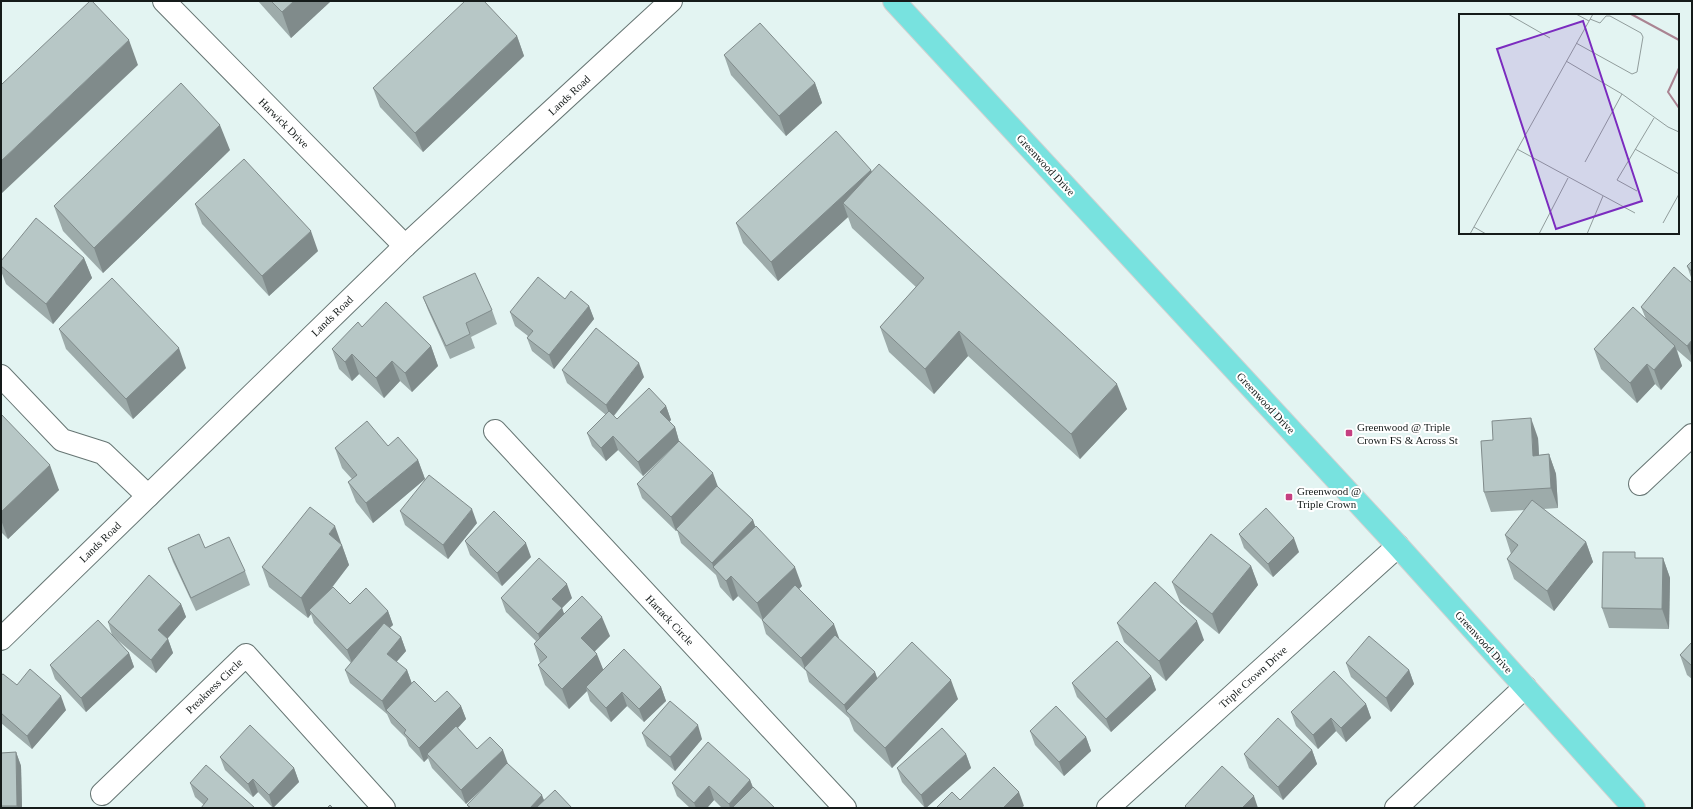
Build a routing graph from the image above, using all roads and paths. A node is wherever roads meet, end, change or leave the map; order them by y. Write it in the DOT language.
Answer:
graph roads {
  1 [pos="164,1"];
  2 [pos="671,1"];
  3 [pos="894,1"];
  4 [pos="405,246"];
  5 [pos="1,376"];
  6 [pos="495,431"];
  7 [pos="1692,435"];
  8 [pos="1640,484"];
  9 [pos="148,496"];
  10 [pos="1398,546"];
  11 [pos="1,639"];
  12 [pos="1525,688"];
  13 [pos="102,794"];
  14 [pos="384,808"];
  15 [pos="845,808"];
  16 [pos="1108,808"];
  17 [pos="1396,808"];
  18 [pos="1634,808"];
  1 -- 4 [label="street, Harwick Drive"];
  2 -- 4 [label="street, Lands Road"];
  3 -- 10 [label="main road, Greenwood Drive"];
  4 -- 9 [label="street, Lands Road"];
  5 -- 9 [label="street"];
  6 -- 15 [label="street, Hartack Circle"];
  7 -- 8 [label="street"];
  9 -- 11 [label="street, Lands Road"];
  10 -- 12 [label="main road, Greenwood Drive"];
  10 -- 16 [label="street, Triple Crown Drive"];
  12 -- 17 [label="street"];
  12 -- 18 [label="main road, Greenwood Drive"];
  13 -- 14 [label="street, Preakness Circle"];
}
